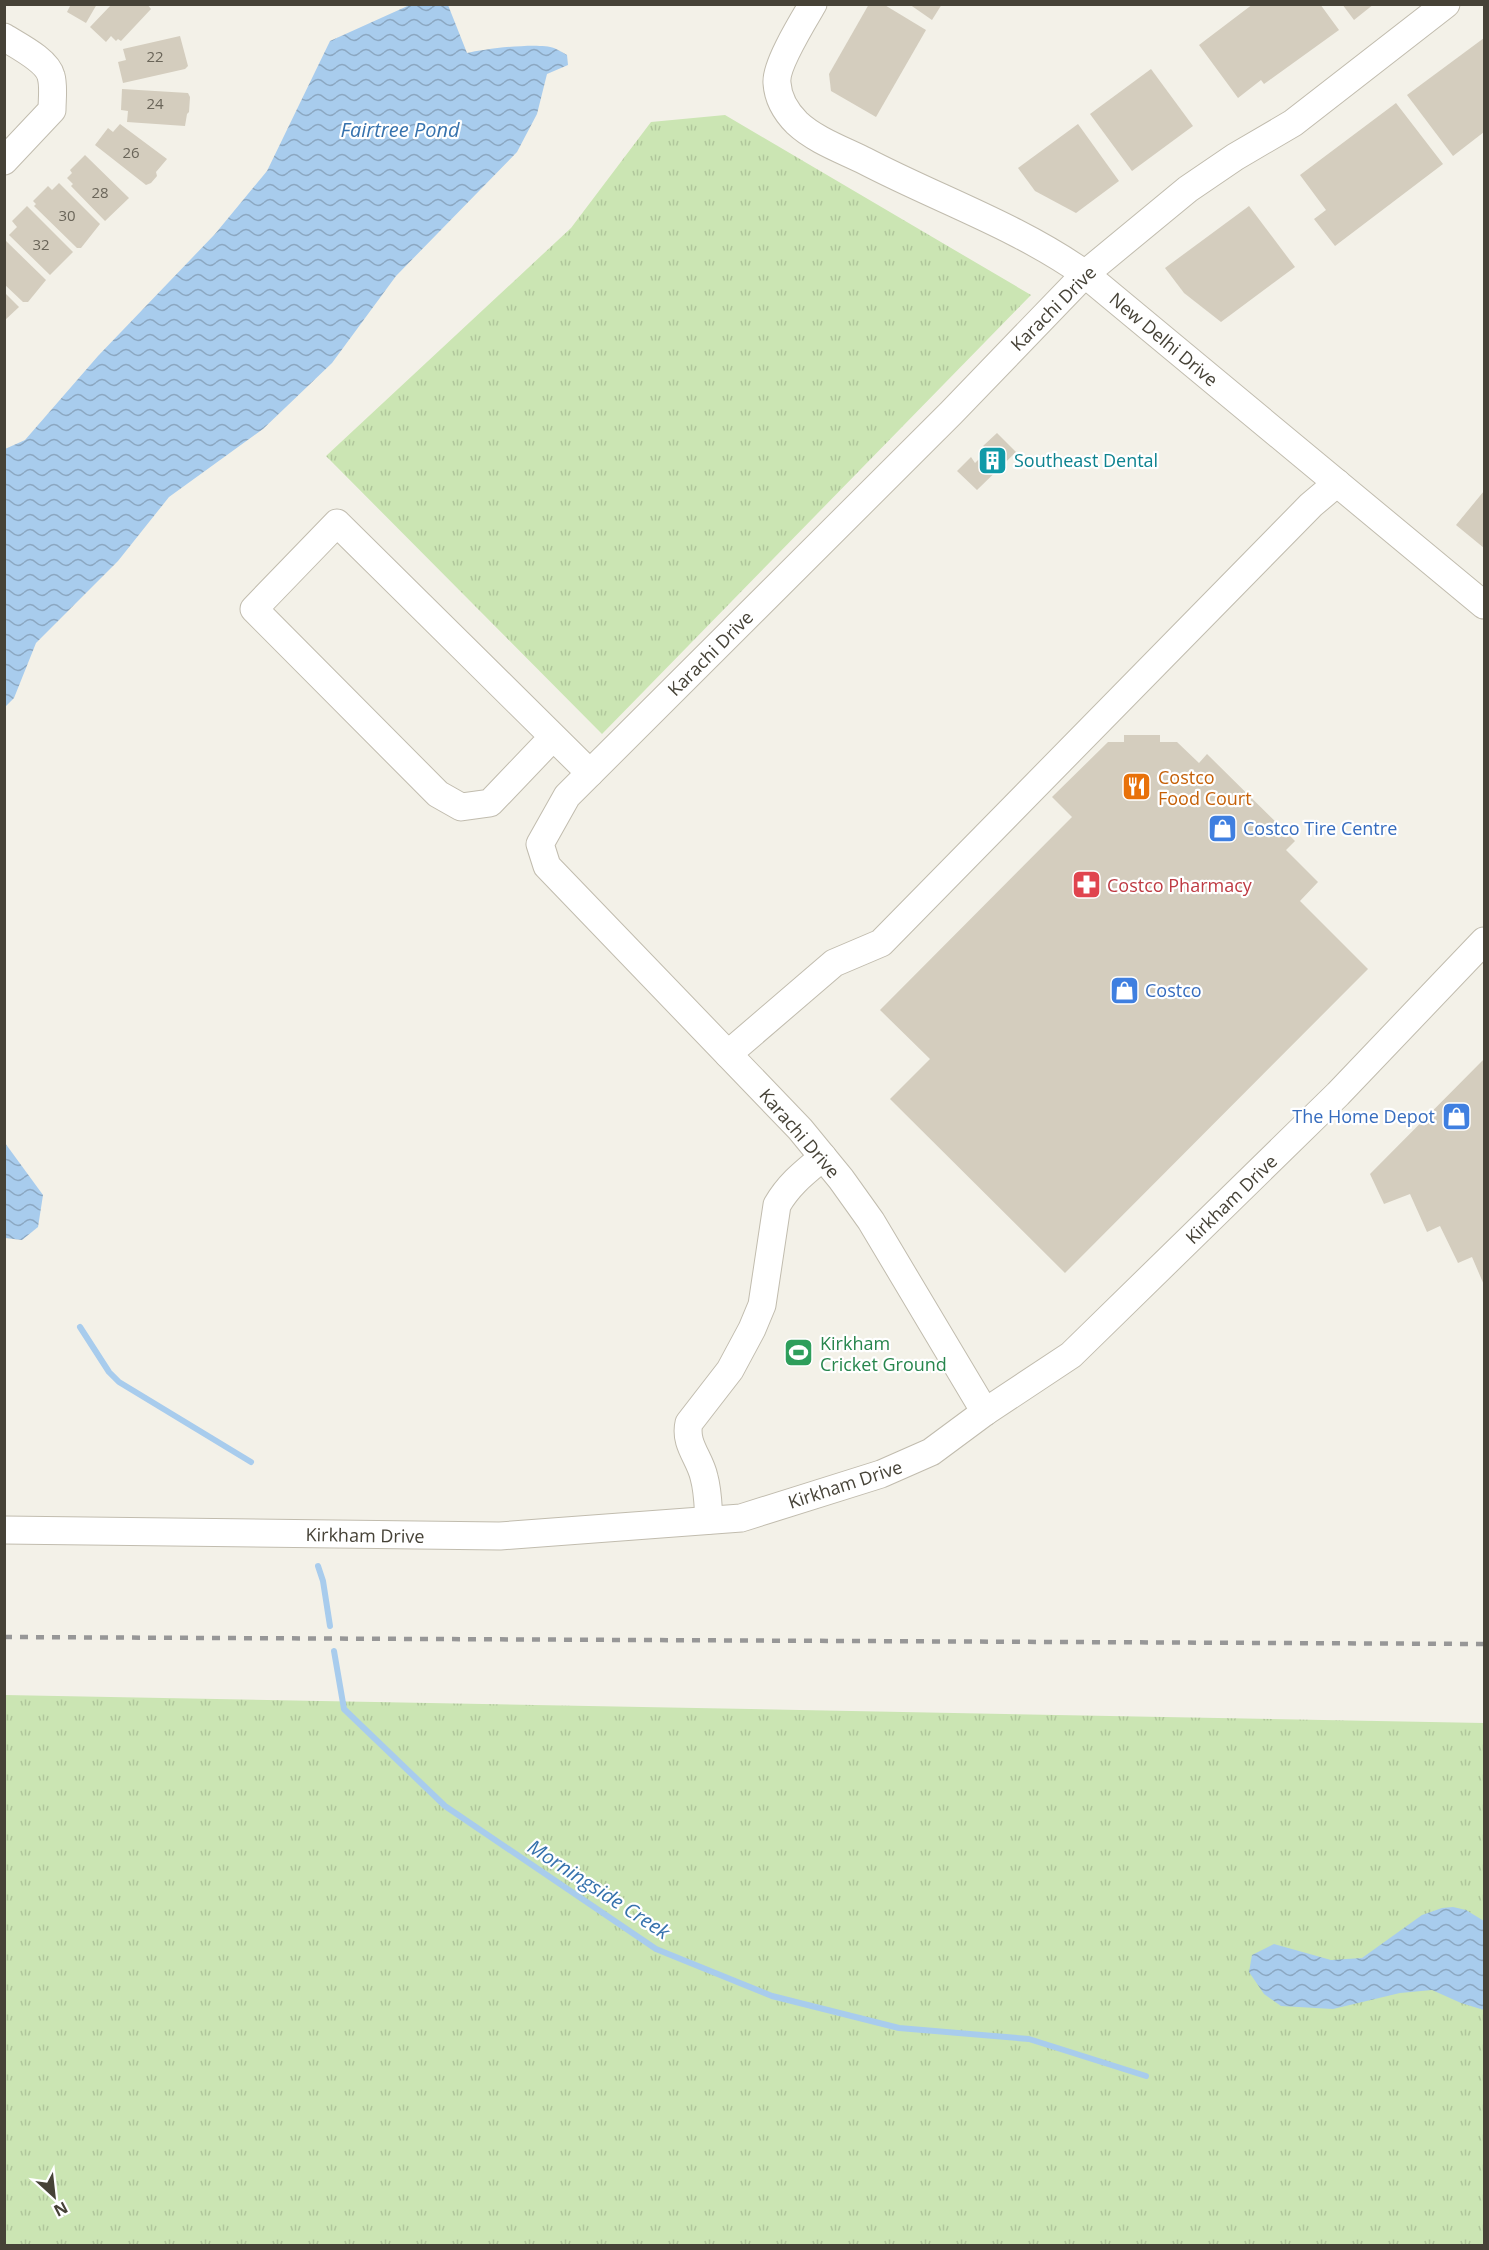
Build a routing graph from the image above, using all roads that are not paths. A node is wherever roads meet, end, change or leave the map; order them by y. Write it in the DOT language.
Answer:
graph roads {
  1 [pos="813,4"];
  2 [pos="1446,4"];
  3 [pos="4,37"];
  4 [pos="4,161"];
  5 [pos="1084,274"];
  6 [pos="1337,483"];
  7 [pos="1485,605"];
  8 [pos="553,737"];
  9 [pos="590,773"];
  10 [pos="1485,941"];
  11 [pos="728,1054"];
  12 [pos="823,1157"];
  13 [pos="985,1412"];
  14 [pos="709,1520"];
  15 [pos="4,1530"];
  1 -- 5 [label="street, New Delhi Drive"];
  2 -- 5 [label="street, Karachi Drive"];
  3 -- 4 [label="street"];
  5 -- 6 [label="street, New Delhi Drive"];
  5 -- 9 [label="street, Karachi Drive"];
  6 -- 7 [label="street, New Delhi Drive"];
  6 -- 11 [label="street"];
  8 -- 8 [label="street"];
  8 -- 9 [label="street"];
  9 -- 11 [label="street, Karachi Drive"];
  10 -- 13 [label="street, Kirkham Drive"];
  11 -- 12 [label="street, Karachi Drive"];
  12 -- 13 [label="street, Karachi Drive"];
  12 -- 14 [label="street"];
  13 -- 14 [label="street, Kirkham Drive"];
  14 -- 15 [label="street, Kirkham Drive"];
}
